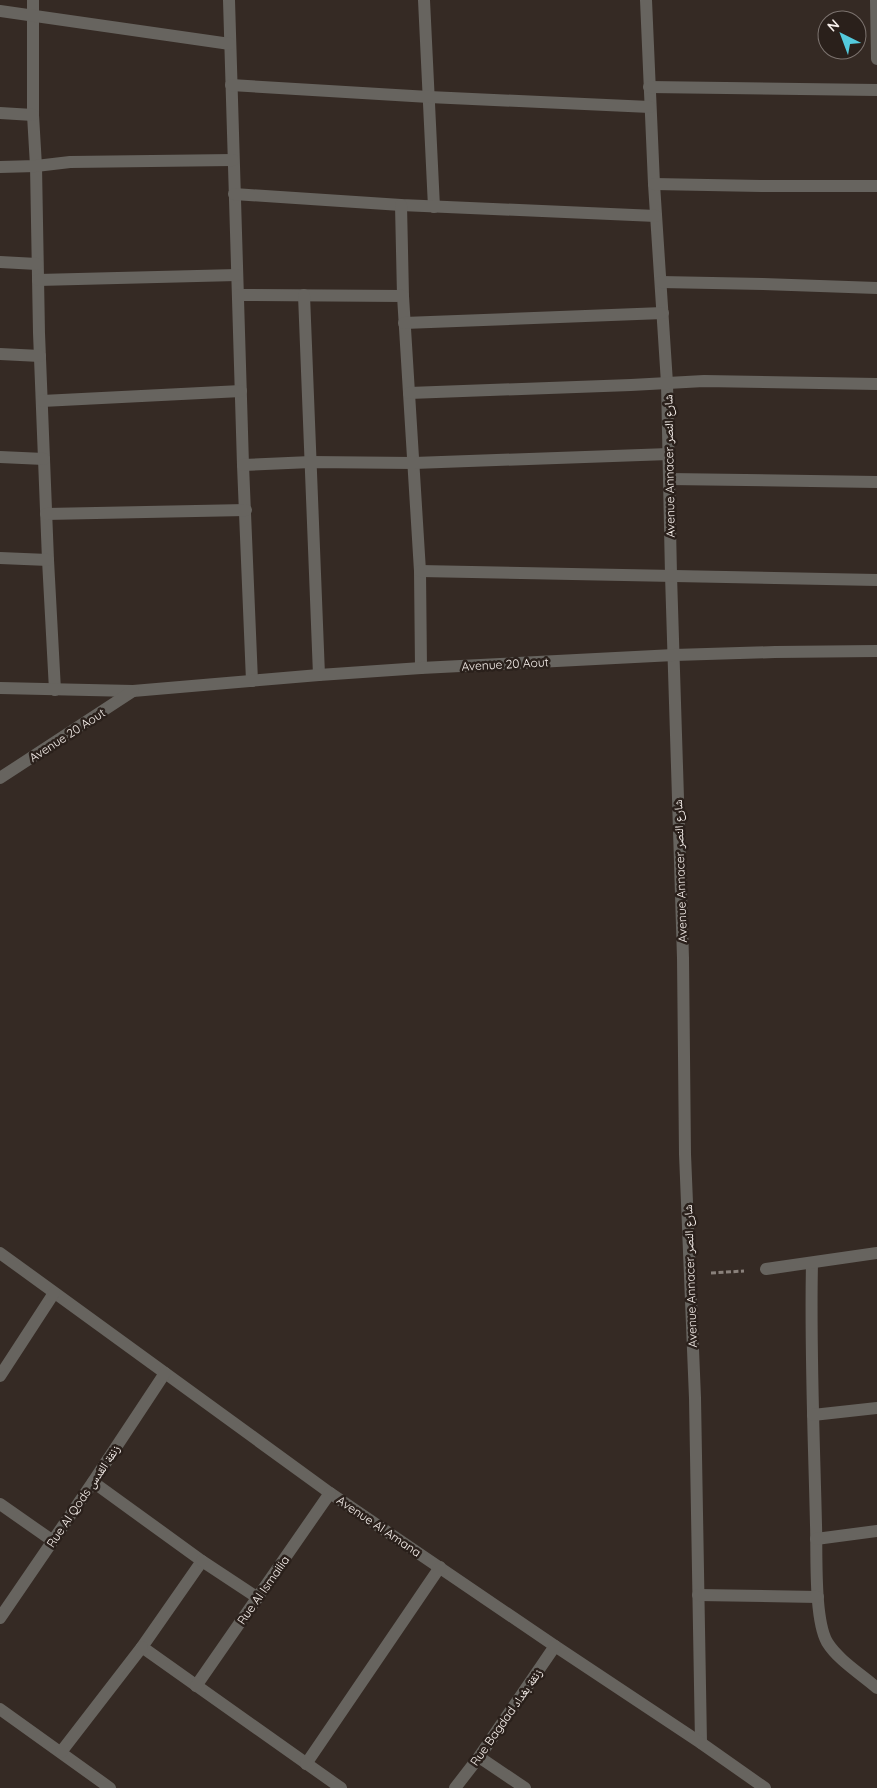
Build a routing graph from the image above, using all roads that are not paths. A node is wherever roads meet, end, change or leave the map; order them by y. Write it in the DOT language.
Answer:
graph roads {
  1 [pos="33,0"];
  2 [pos="229,0"];
  3 [pos="424,0"];
  4 [pos="646,0"];
  5 [pos="876,0"];
  6 [pos="0,11"];
  7 [pos="33,16"];
  8 [pos="230,44"];
  9 [pos="877,59"];
  10 [pos="231,86"];
  11 [pos="649,86"];
  12 [pos="877,90"];
  13 [pos="429,97"];
  14 [pos="650,107"];
  15 [pos="0,113"];
  16 [pos="33,115"];
  17 [pos="233,160"];
  18 [pos="0,166"];
  19 [pos="36,166"];
  20 [pos="654,184"];
  21 [pos="877,186"];
  22 [pos="234,194"];
  23 [pos="401,205"];
  24 [pos="434,207"];
  25 [pos="656,216"];
  26 [pos="0,262"];
  27 [pos="37,264"];
  28 [pos="237,275"];
  29 [pos="38,280"];
  30 [pos="661,282"];
  31 [pos="877,288"];
  32 [pos="239,295"];
  33 [pos="304,295"];
  34 [pos="403,296"];
  35 [pos="663,313"];
  36 [pos="404,323"];
  37 [pos="0,354"];
  38 [pos="40,356"];
  39 [pos="667,383"];
  40 [pos="877,384"];
  41 [pos="241,391"];
  42 [pos="409,394"];
  43 [pos="42,401"];
  44 [pos="669,454"];
  45 [pos="0,457"];
  46 [pos="44,459"];
  47 [pos="311,462"];
  48 [pos="414,463"];
  49 [pos="243,465"];
  50 [pos="670,479"];
  51 [pos="877,482"];
  52 [pos="246,510"];
  53 [pos="46,514"];
  54 [pos="0,558"];
  55 [pos="48,560"];
  56 [pos="420,571"];
  57 [pos="670,575"];
  58 [pos="877,580"];
  59 [pos="877,652"];
  60 [pos="674,655"];
  61 [pos="421,668"];
  62 [pos="319,675"];
  63 [pos="252,681"];
  64 [pos="0,688"];
  65 [pos="55,690"];
  66 [pos="133,691"];
  67 [pos="0,778"];
  68 [pos="0,1253"];
  69 [pos="877,1253"];
  70 [pos="812,1263"];
  71 [pos="766,1269"];
  72 [pos="54,1293"];
  73 [pos="165,1373"];
  74 [pos="0,1376"];
  75 [pos="877,1408"];
  76 [pos="813,1415"];
  77 [pos="93,1482"];
  78 [pos="330,1493"];
  79 [pos="0,1504"];
  80 [pos="877,1531"];
  81 [pos="816,1539"];
  82 [pos="53,1541"];
  83 [pos="202,1560"];
  84 [pos="440,1567"];
  85 [pos="698,1595"];
  86 [pos="818,1597"];
  87 [pos="258,1598"];
  88 [pos="0,1618"];
  89 [pos="555,1646"];
  90 [pos="142,1647"];
  91 [pos="196,1686"];
  92 [pos="877,1688"];
  93 [pos="0,1709"];
  94 [pos="701,1743"];
  95 [pos="61,1752"];
  96 [pos="479,1757"];
  97 [pos="306,1764"];
  98 [pos="748,1783"];
  99 [pos="110,1788"];
  100 [pos="342,1788"];
  101 [pos="456,1788"];
  102 [pos="525,1788"];
  103 [pos="765,1788"];
  1 -- 7 [label="street"];
  2 -- 8 [label="street"];
  3 -- 13 [label="street"];
  4 -- 11 [label="street, Avenue Annacer شارع النصر"];
  5 -- 9 [label="street"];
  6 -- 7 [label="street"];
  7 -- 8 [label="street"];
  7 -- 16 [label="street"];
  8 -- 10 [label="street"];
  10 -- 13 [label="street"];
  10 -- 17 [label="street"];
  11 -- 12 [label="street"];
  11 -- 14 [label="street, Avenue Annacer شارع النصر"];
  13 -- 14 [label="street"];
  13 -- 24 [label="street"];
  14 -- 20 [label="street, Avenue Annacer شارع النصر"];
  15 -- 16 [label="street"];
  16 -- 19 [label="street"];
  17 -- 19 [label="street"];
  17 -- 22 [label="street"];
  18 -- 19 [label="street"];
  19 -- 27 [label="street"];
  20 -- 21 [label="street"];
  20 -- 25 [label="street, Avenue Annacer شارع النصر"];
  22 -- 23 [label="street"];
  22 -- 28 [label="street"];
  23 -- 24 [label="street"];
  23 -- 34 [label="street"];
  24 -- 25 [label="street"];
  25 -- 30 [label="street, Avenue Annacer شارع النصر"];
  26 -- 27 [label="street"];
  27 -- 29 [label="street"];
  28 -- 29 [label="street"];
  28 -- 32 [label="street"];
  29 -- 38 [label="street"];
  30 -- 31 [label="street"];
  30 -- 35 [label="street, Avenue Annacer شارع النصر"];
  32 -- 33 [label="street"];
  32 -- 41 [label="street"];
  33 -- 34 [label="street"];
  33 -- 47 [label="street"];
  34 -- 36 [label="street"];
  35 -- 36 [label="street"];
  35 -- 39 [label="street, Avenue Annacer شارع النصر"];
  36 -- 42 [label="street"];
  37 -- 38 [label="street"];
  38 -- 43 [label="street"];
  39 -- 40 [label="street"];
  39 -- 42 [label="street"];
  39 -- 44 [label="street, Avenue Annacer شارع النصر"];
  41 -- 43 [label="street"];
  41 -- 49 [label="street"];
  42 -- 48 [label="street"];
  43 -- 46 [label="street"];
  44 -- 48 [label="street"];
  44 -- 50 [label="street, Avenue Annacer شارع النصر"];
  45 -- 46 [label="street"];
  46 -- 53 [label="street"];
  47 -- 48 [label="street"];
  47 -- 49 [label="street"];
  47 -- 62 [label="street"];
  48 -- 56 [label="street"];
  49 -- 52 [label="street"];
  50 -- 51 [label="street"];
  50 -- 57 [label="street, Avenue Annacer شارع النصر"];
  52 -- 53 [label="street"];
  52 -- 63 [label="street"];
  53 -- 55 [label="street"];
  54 -- 55 [label="street"];
  55 -- 65 [label="street"];
  56 -- 57 [label="street"];
  56 -- 61 [label="street"];
  57 -- 58 [label="street"];
  57 -- 60 [label="street, Avenue Annacer شارع النصر"];
  59 -- 60 [label="street, Avenue 20 Aout"];
  60 -- 61 [label="street, Avenue 20 Aout"];
  60 -- 85 [label="street, Avenue Annacer شارع النصر"];
  61 -- 62 [label="street, Avenue 20 Aout"];
  62 -- 63 [label="street, Avenue 20 Aout"];
  63 -- 66 [label="street, Avenue 20 Aout"];
  64 -- 65 [label="street, Avenue 20 Aout"];
  65 -- 66 [label="street, Avenue 20 Aout"];
  66 -- 67 [label="street, Avenue 20 Aout"];
  68 -- 72 [label="street, Avenue Al Amana"];
  69 -- 70 [label="street"];
  70 -- 71 [label="street"];
  70 -- 76 [label="street"];
  72 -- 73 [label="street, Avenue Al Amana"];
  72 -- 74 [label="street"];
  73 -- 77 [label="street, Rue Al Qods زنقة القدس"];
  73 -- 78 [label="street, Avenue Al Amana"];
  75 -- 76 [label="street"];
  76 -- 81 [label="street"];
  77 -- 82 [label="street, Rue Al Qods زنقة القدس"];
  77 -- 83 [label="street"];
  78 -- 84 [label="street, Avenue Al Amana"];
  78 -- 87 [label="street, Rue Al Ismailia"];
  79 -- 82 [label="street"];
  80 -- 81 [label="street"];
  81 -- 86 [label="street"];
  82 -- 88 [label="street, Rue Al Qods زنقة القدس"];
  83 -- 87 [label="street"];
  83 -- 90 [label="street"];
  84 -- 89 [label="street, Avenue Al Amana"];
  84 -- 97 [label="street"];
  85 -- 86 [label="street"];
  85 -- 94 [label="street, Avenue Annacer شارع النصر"];
  86 -- 92 [label="street"];
  87 -- 91 [label="street, Rue Al Ismailia"];
  89 -- 94 [label="street, Avenue Al Amana"];
  89 -- 96 [label="street, Rue Bagdad زنقة بغداد"];
  90 -- 91 [label="street"];
  90 -- 95 [label="street"];
  91 -- 97 [label="street"];
  93 -- 95 [label="street"];
  94 -- 98 [label="street, Avenue Al Amana"];
  95 -- 99 [label="street"];
  96 -- 101 [label="street, Rue Bagdad زنقة بغداد"];
  96 -- 102 [label="street"];
  97 -- 100 [label="street"];
  98 -- 103 [label="street, Avenue Al Amana"];
}
